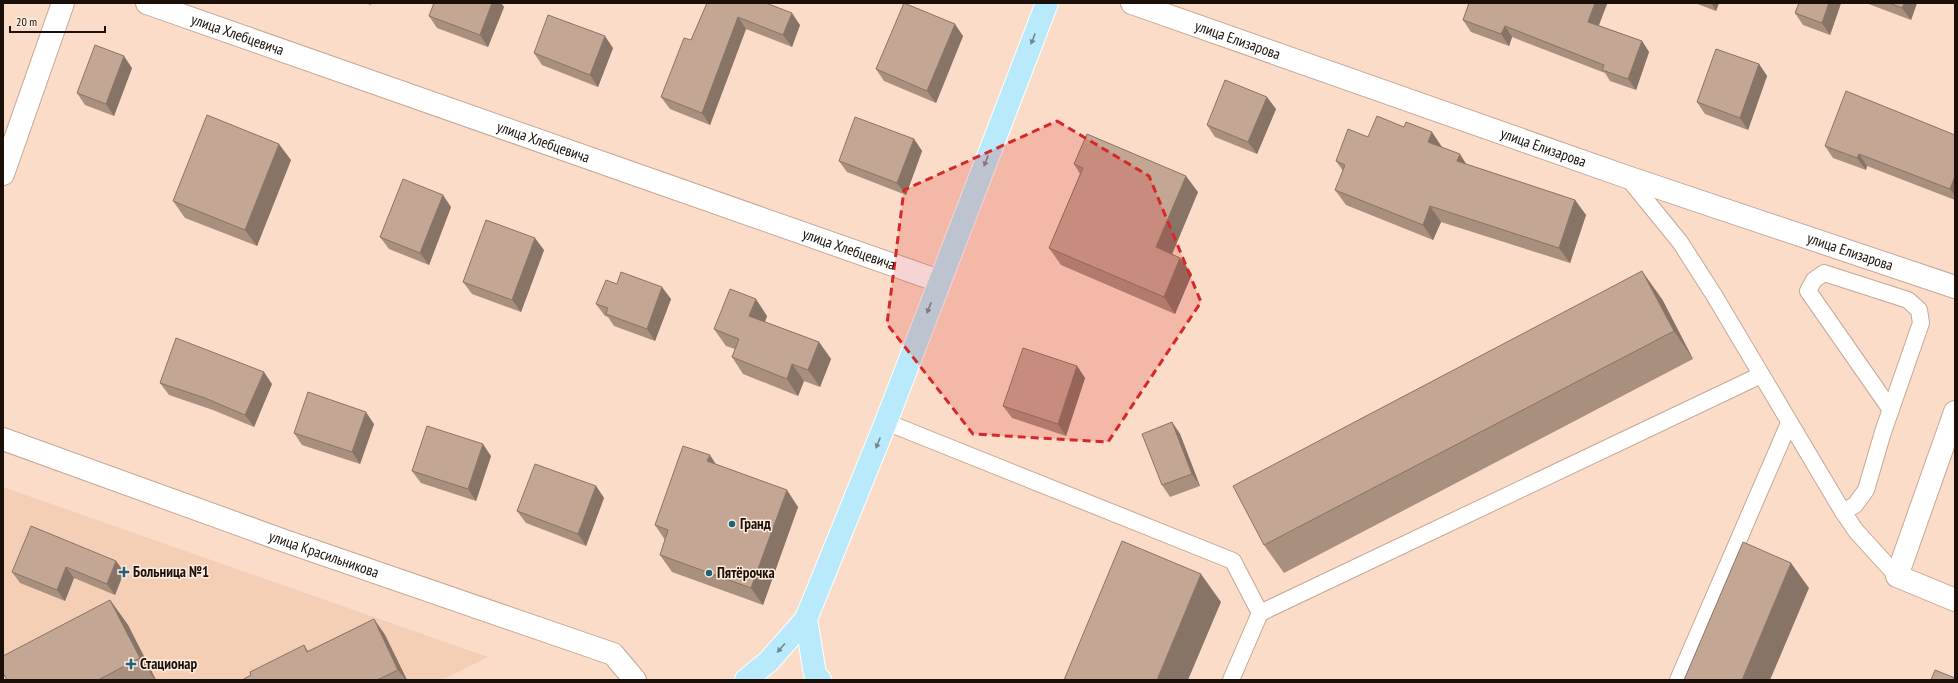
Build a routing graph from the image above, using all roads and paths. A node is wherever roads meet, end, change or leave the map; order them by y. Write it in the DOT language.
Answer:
graph roads {
  1 [pos="63,3"];
  2 [pos="147,3"];
  3 [pos="1047,3"];
  4 [pos="1132,3"];
  5 [pos="3,174"];
  6 [pos="1628,177"];
  7 [pos="939,281"];
  8 [pos="1955,287"];
  9 [pos="1761,375"];
  10 [pos="1891,410"];
  11 [pos="1955,412"];
  12 [pos="886,422"];
  13 [pos="1789,423"];
  14 [pos="7,437"];
  15 [pos="1843,512"];
  16 [pos="1897,576"];
  17 [pos="1955,600"];
  18 [pos="1260,613"];
  19 [pos="806,618"];
  20 [pos="635,680"];
  21 [pos="746,680"];
  22 [pos="820,680"];
  23 [pos="1231,680"];
  24 [pos="1678,680"];
  1 -- 5 [label="street"];
  2 -- 7 [label="street, улица Хлебцевича"];
  3 -- 7 [label="main road, one-way"];
  4 -- 6 [label="street, улица Елизарова"];
  6 -- 8 [label="street, улица Елизарова"];
  6 -- 9 [label="lane"];
  7 -- 12 [label="main road, one-way"];
  9 -- 13 [label="lane"];
  9 -- 18 [label="lane"];
  10 -- 10 [label="lane"];
  10 -- 15 [label="lane"];
  11 -- 16 [label="street"];
  12 -- 18 [label="lane"];
  12 -- 19 [label="main road, one-way"];
  13 -- 15 [label="lane"];
  13 -- 24 [label="lane"];
  14 -- 20 [label="street, улица Красильникова"];
  15 -- 16 [label="lane"];
  16 -- 17 [label="street"];
  18 -- 23 [label="lane"];
  19 -- 21 [label="main road, one-way"];
  19 -- 22 [label="main road"];
}
